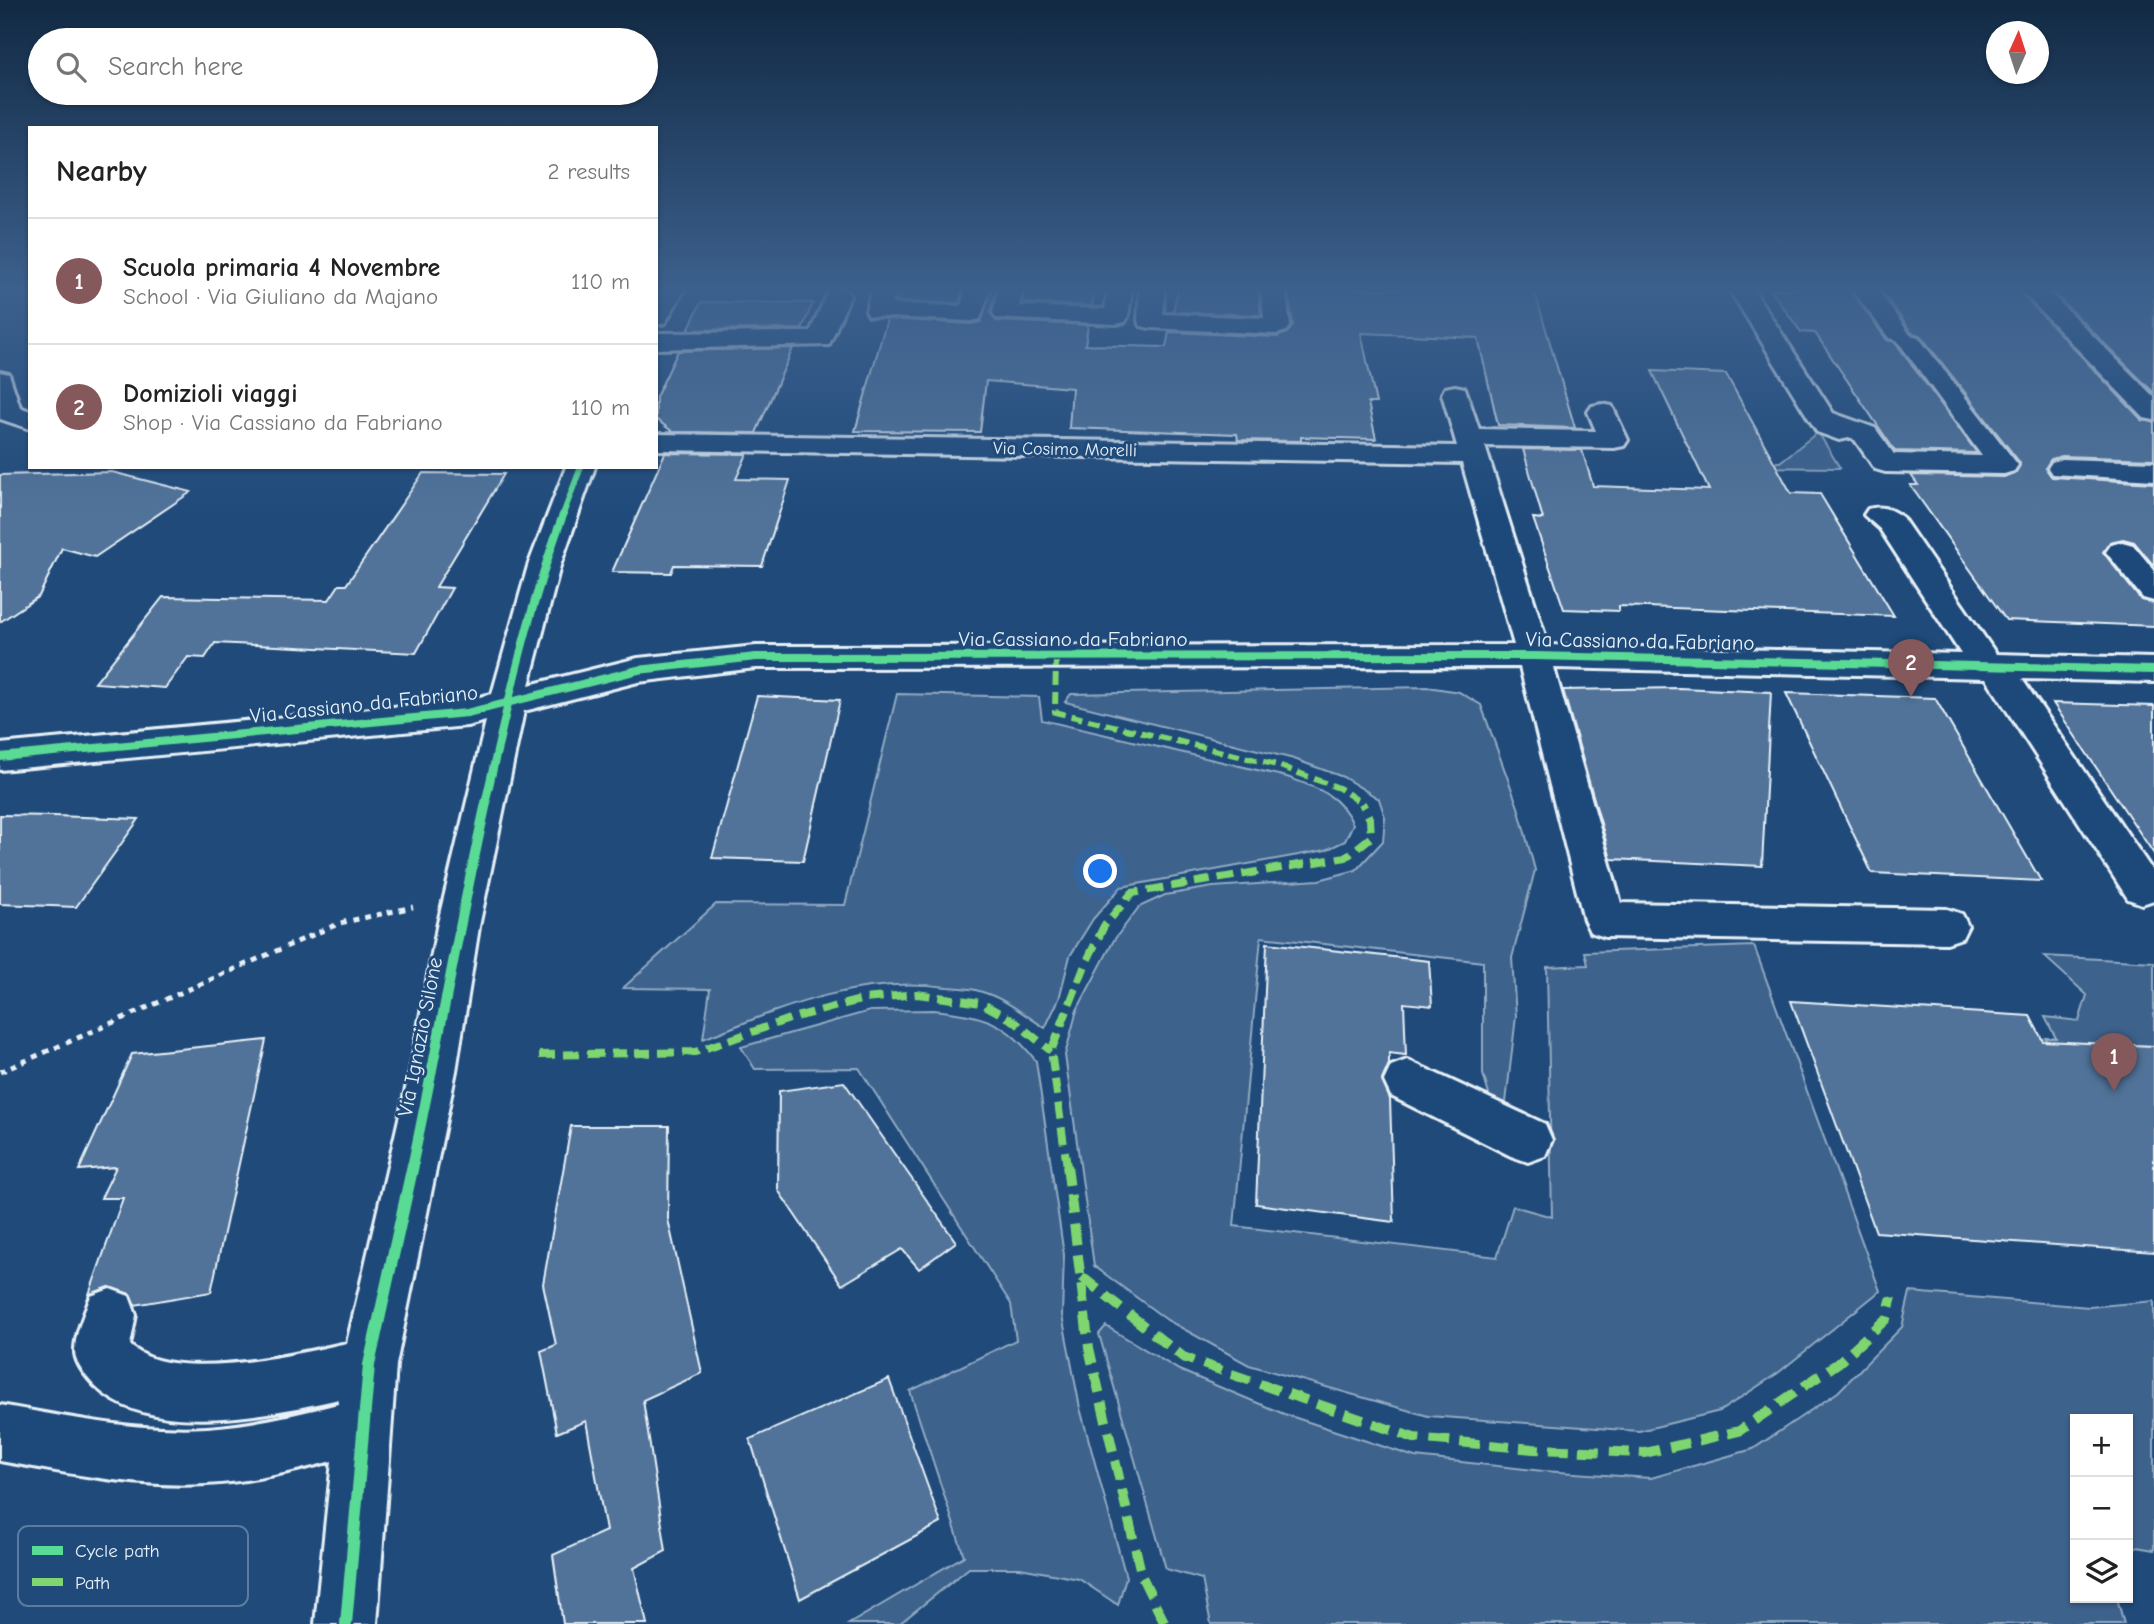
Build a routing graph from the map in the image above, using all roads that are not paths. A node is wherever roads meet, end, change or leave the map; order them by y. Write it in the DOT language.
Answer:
graph roads {
  1 [pos="1789,365"];
  2 [pos="1925,365"];
  3 [pos="2107,365"];
  4 [pos="0,380"];
  5 [pos="1455,394"];
  6 [pos="1602,412"];
  7 [pos="2154,412"];
  8 [pos="28,420"];
  9 [pos="658,442"];
  10 [pos="1471,446"];
  11 [pos="2062,468"];
  12 [pos="579,469"];
  13 [pos="2154,471"];
  14 [pos="1888,518"];
  15 [pos="2122,552"];
  16 [pos="2154,591"];
  17 [pos="1534,656"];
  18 [pos="1991,666"];
  19 [pos="2154,670"];
  20 [pos="507,705"];
  21 [pos="0,757"];
  22 [pos="2142,888"];
  23 [pos="1947,926"];
  24 [pos="1407,1081"];
  25 [pos="1528,1140"];
  26 [pos="110,1315"];
  27 [pos="369,1365"];
  28 [pos="364,1425"];
  29 [pos="0,1433"];
  30 [pos="346,1624"];
  1 -- 2 [label="street"];
  3 -- 7 [label="street"];
  4 -- 8 [label="street"];
  5 -- 10 [label="street"];
  6 -- 10 [label="street, Via Cosimo Morelli"];
  9 -- 10 [label="street, Via Cosimo Morelli"];
  10 -- 17 [label="street"];
  11 -- 13 [label="street"];
  12 -- 20 [label="street, Via Ignazio Silone"];
  14 -- 18 [label="street"];
  15 -- 16 [label="street"];
  17 -- 18 [label="street, Via Cassiano da Fabriano"];
  17 -- 20 [label="street, Via Cassiano da Fabriano"];
  17 -- 23 [label="street, Via Cassiano da Fabriano"];
  18 -- 19 [label="street, Via Cassiano da Fabriano"];
  18 -- 22 [label="street"];
  20 -- 21 [label="street, Via Cassiano da Fabriano"];
  20 -- 27 [label="street, Via Ignazio Silone"];
  24 -- 25 [label="street"];
  26 -- 27 [label="street"];
  27 -- 28 [label="street, Via Ignazio Silone"];
  28 -- 29 [label="street"];
  28 -- 30 [label="street, Via Ignazio Silone"];
}
